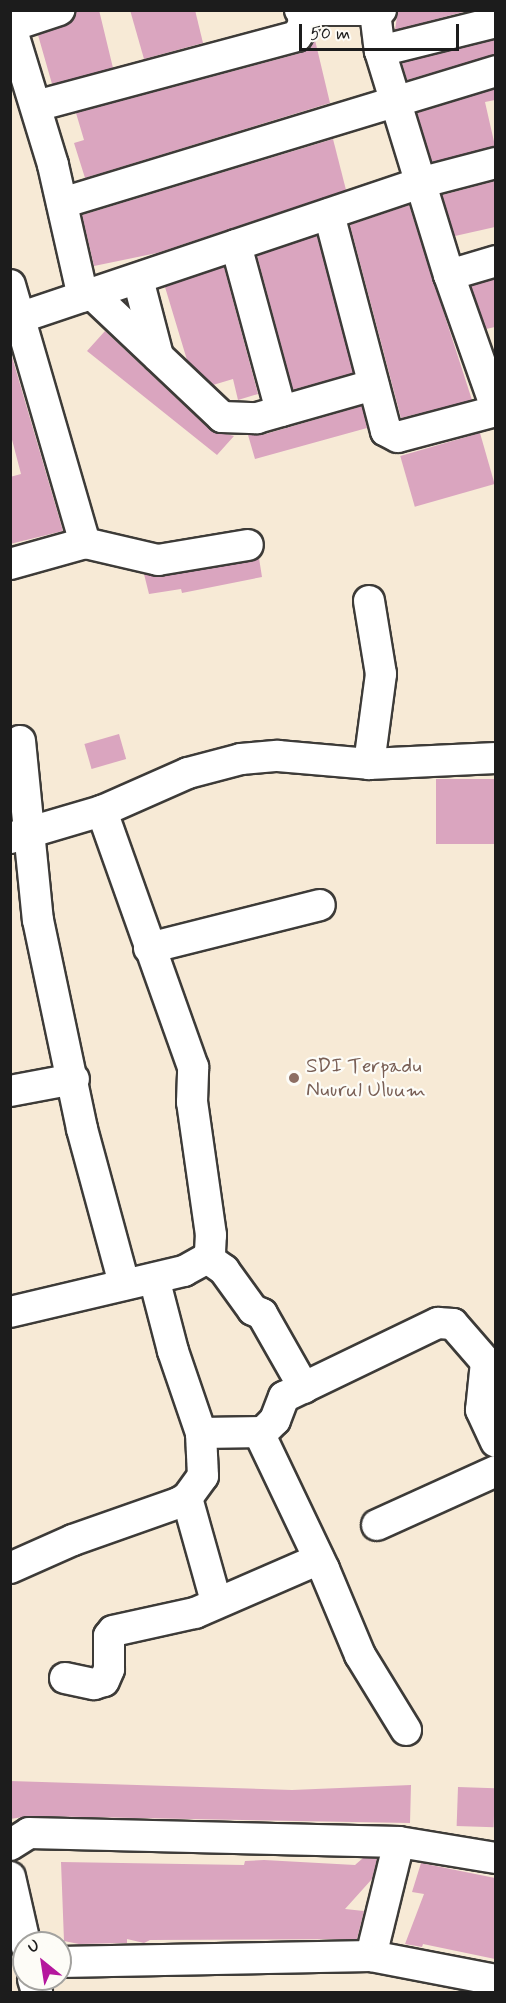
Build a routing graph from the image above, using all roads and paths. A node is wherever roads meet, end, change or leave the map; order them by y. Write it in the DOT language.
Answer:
graph roads {
  1 [pos="59,10"];
  2 [pos="301,11"];
  3 [pos="378,11"];
  4 [pos="495,22"];
  5 [pos="11,25"];
  6 [pos="380,51"];
  7 [pos="495,71"];
  8 [pos="395,100"];
  9 [pos="36,106"];
  10 [pos="495,163"];
  11 [pos="423,182"];
  12 [pos="62,203"];
  13 [pos="329,214"];
  14 [pos="236,245"];
  15 [pos="495,261"];
  16 [pos="449,275"];
  17 [pos="138,279"];
  18 [pos="10,285"];
  19 [pos="87,295"];
  20 [pos="15,319"];
  21 [pos="487,352"];
  22 [pos="158,356"];
  23 [pos="373,385"];
  24 [pos="495,410"];
  25 [pos="281,411"];
  26 [pos="85,543"];
  27 [pos="248,545"];
  28 [pos="10,564"];
  29 [pos="369,602"];
  30 [pos="20,741"];
  31 [pos="495,758"];
  32 [pos="369,764"];
  33 [pos="102,811"];
  34 [pos="19,837"];
  35 [pos="320,905"];
  36 [pos="149,948"];
  37 [pos="74,1079"];
  38 [pos="10,1090"];
  39 [pos="207,1258"];
  40 [pos="154,1278"];
  41 [pos="124,1284"];
  42 [pos="10,1312"];
  43 [pos="304,1388"];
  44 [pos="264,1432"];
  45 [pos="201,1433"];
  46 [pos="495,1442"];
  47 [pos="495,1471"];
  48 [pos="187,1498"];
  49 [pos="377,1525"];
  50 [pos="319,1559"];
  51 [pos="10,1568"];
  52 [pos="216,1601"];
  53 [pos="65,1678"];
  54 [pos="406,1730"];
  55 [pos="399,1842"];
  56 [pos="10,1845"];
  57 [pos="495,1858"];
  58 [pos="10,1877"];
  59 [pos="22,1931"];
  60 [pos="372,1956"];
  61 [pos="72,1962"];
  62 [pos="495,1980"];
  1 -- 5 [label="street"];
  2 -- 3 [label="street"];
  2 -- 9 [label="street"];
  3 -- 6 [label="street"];
  4 -- 6 [label="street"];
  5 -- 9 [label="street"];
  6 -- 8 [label="street"];
  7 -- 8 [label="street"];
  8 -- 11 [label="street"];
  8 -- 12 [label="street"];
  9 -- 12 [label="street"];
  10 -- 11 [label="street"];
  11 -- 13 [label="street"];
  11 -- 16 [label="street"];
  12 -- 19 [label="street"];
  13 -- 14 [label="street"];
  13 -- 23 [label="street"];
  14 -- 17 [label="street"];
  14 -- 25 [label="street"];
  15 -- 16 [label="street"];
  16 -- 21 [label="street"];
  17 -- 19 [label="street"];
  17 -- 22 [label="street"];
  18 -- 20 [label="street"];
  19 -- 20 [label="street"];
  19 -- 22 [label="street"];
  20 -- 26 [label="street"];
  21 -- 24 [label="street"];
  22 -- 25 [label="street"];
  23 -- 24 [label="street"];
  23 -- 25 [label="street"];
  26 -- 27 [label="street"];
  26 -- 28 [label="street"];
  29 -- 32 [label="street"];
  30 -- 34 [label="street"];
  31 -- 32 [label="street"];
  32 -- 33 [label="street"];
  33 -- 34 [label="street"];
  33 -- 36 [label="street"];
  34 -- 37 [label="street"];
  35 -- 36 [label="street"];
  36 -- 39 [label="street"];
  37 -- 38 [label="street"];
  37 -- 41 [label="street"];
  39 -- 40 [label="street"];
  39 -- 43 [label="street"];
  40 -- 41 [label="street"];
  40 -- 45 [label="street"];
  41 -- 42 [label="street"];
  43 -- 44 [label="street"];
  43 -- 46 [label="street"];
  44 -- 45 [label="street"];
  44 -- 50 [label="street"];
  45 -- 48 [label="street"];
  47 -- 49 [label="street"];
  48 -- 51 [label="street"];
  48 -- 52 [label="street"];
  50 -- 52 [label="street"];
  50 -- 54 [label="street"];
  52 -- 53 [label="street"];
  55 -- 56 [label="street"];
  55 -- 57 [label="street"];
  55 -- 60 [label="street"];
  58 -- 59 [label="street"];
  60 -- 61 [label="street"];
  60 -- 62 [label="street"];
}
